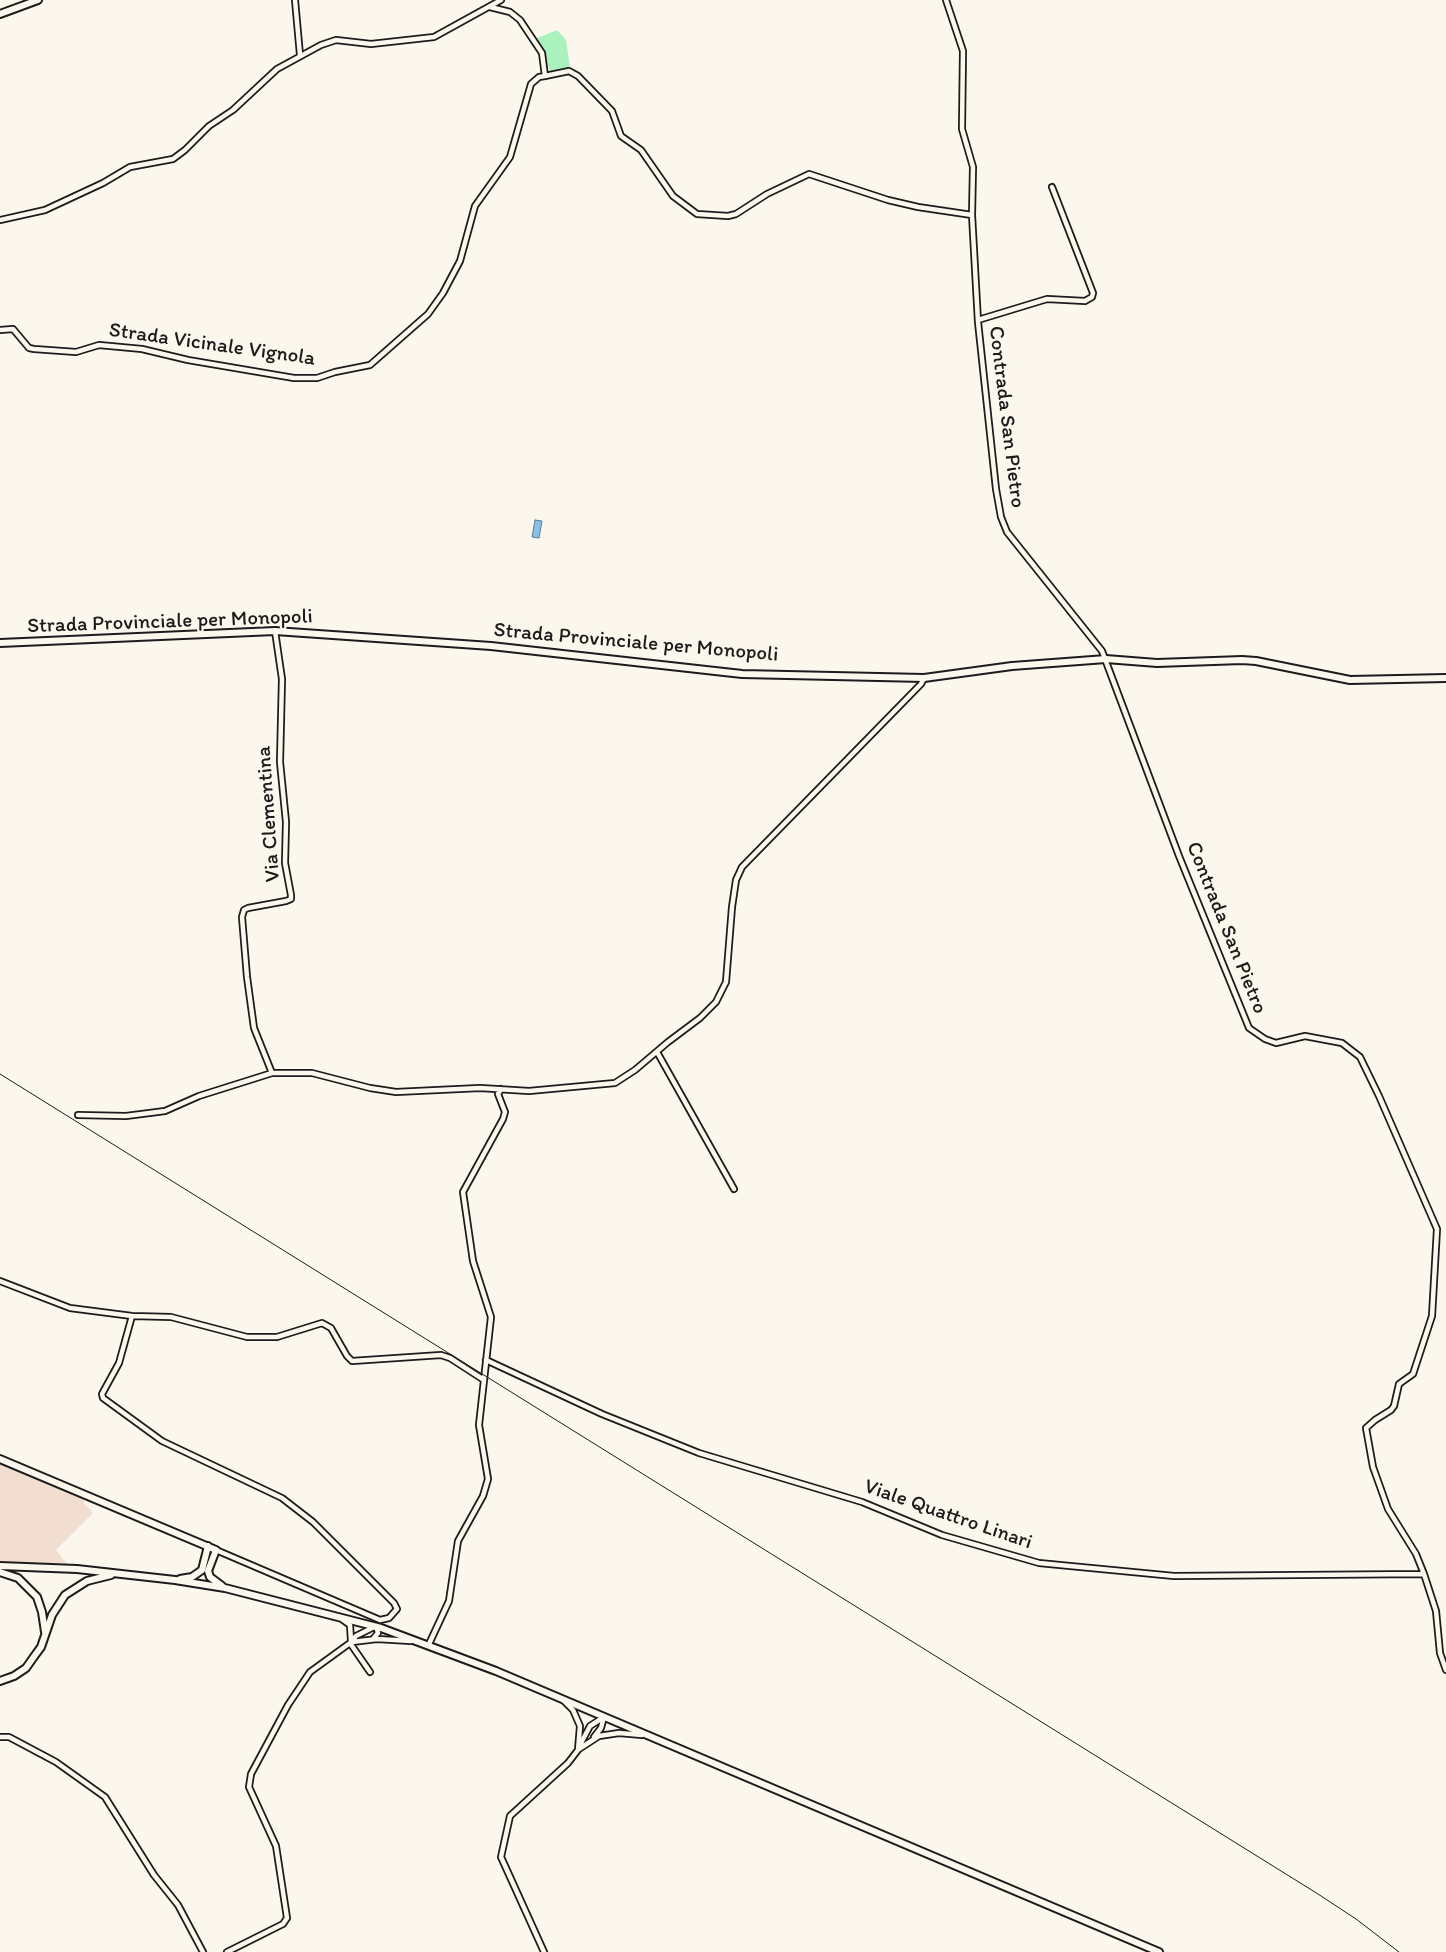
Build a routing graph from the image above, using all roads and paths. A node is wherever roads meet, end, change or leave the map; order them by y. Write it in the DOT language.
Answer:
graph roads {
  1 [pos="38,0"];
  2 [pos="295,0"];
  3 [pos="501,0"];
  4 [pos="946,0"];
  5 [pos="490,7"];
  6 [pos="0,14"];
  7 [pos="300,55"];
  8 [pos="545,76"];
  9 [pos="1052,187"];
  10 [pos="972,215"];
  11 [pos="0,220"];
  12 [pos="978,320"];
  13 [pos="0,330"];
  14 [pos="276,631"];
  15 [pos="0,643"];
  16 [pos="1106,660"];
  17 [pos="924,678"];
  18 [pos="1446,678"];
  19 [pos="657,1052"];
  20 [pos="272,1073"];
  21 [pos="501,1089"];
  22 [pos="78,1115"];
  23 [pos="734,1189"];
  24 [pos="0,1281"];
  25 [pos="132,1316"];
  26 [pos="486,1360"];
  27 [pos="484,1380"];
  28 [pos="0,1459"];
  29 [pos="208,1546"];
  30 [pos="216,1550"];
  31 [pos="0,1566"];
  32 [pos="0,1572"];
  33 [pos="125,1574"];
  34 [pos="1424,1574"];
  35 [pos="175,1580"];
  36 [pos="225,1588"];
  37 [pos="339,1616"];
  38 [pos="376,1626"];
  39 [pos="45,1633"];
  40 [pos="372,1639"];
  41 [pos="419,1641"];
  42 [pos="350,1642"];
  43 [pos="429,1644"];
  44 [pos="1446,1670"];
  45 [pos="370,1672"];
  46 [pos="0,1681"];
  47 [pos="560,1698"];
  48 [pos="604,1716"];
  49 [pos="648,1736"];
  50 [pos="0,1737"];
  51 [pos="591,1740"];
  52 [pos="579,1747"];
  53 [pos="203,1952"];
  54 [pos="228,1952"];
  55 [pos="544,1952"];
  56 [pos="1159,1952"];
  1 -- 6 [label="street"];
  2 -- 7 [label="street"];
  3 -- 5 [label="street"];
  4 -- 10 [label="street, Contrada San Pietro"];
  5 -- 7 [label="street"];
  5 -- 8 [label="street"];
  7 -- 11 [label="street"];
  8 -- 10 [label="street"];
  8 -- 13 [label="street, Strada Vicinale Vignola"];
  9 -- 12 [label="street"];
  10 -- 12 [label="street, Contrada San Pietro"];
  12 -- 16 [label="street, Contrada San Pietro"];
  14 -- 15 [label="street, Strada Provinciale per Monopoli"];
  14 -- 17 [label="street, Strada Provinciale per Monopoli"];
  14 -- 20 [label="street, Via Clementina"];
  16 -- 17 [label="street, Strada Provinciale per Monopoli"];
  16 -- 18 [label="street, Strada Provinciale per Monopoli"];
  16 -- 34 [label="street, Contrada San Pietro"];
  17 -- 19 [label="street"];
  19 -- 21 [label="street"];
  19 -- 23 [label="street"];
  20 -- 21 [label="street"];
  20 -- 22 [label="street"];
  21 -- 26 [label="street"];
  24 -- 25 [label="street"];
  25 -- 27 [label="street"];
  25 -- 30 [label="street"];
  26 -- 27 [label="street"];
  26 -- 34 [label="street, Viale Quattro Linari"];
  27 -- 43 [label="street"];
  28 -- 29 [label="street"];
  29 -- 30 [label="street"];
  29 -- 35 [label="street"];
  30 -- 36 [label="street"];
  31 -- 33 [label="street"];
  32 -- 39 [label="street"];
  33 -- 35 [label="street"];
  33 -- 39 [label="street"];
  34 -- 44 [label="street, Contrada San Pietro"];
  35 -- 36 [label="street"];
  36 -- 37 [label="street"];
  37 -- 38 [label="street"];
  37 -- 42 [label="street"];
  38 -- 40 [label="street"];
  38 -- 41 [label="street"];
  38 -- 42 [label="street"];
  39 -- 46 [label="street"];
  40 -- 41 [label="street"];
  40 -- 42 [label="street"];
  41 -- 43 [label="street"];
  42 -- 45 [label="street"];
  42 -- 54 [label="street"];
  43 -- 47 [label="street"];
  47 -- 48 [label="street"];
  47 -- 52 [label="street"];
  48 -- 49 [label="street"];
  48 -- 51 [label="street"];
  48 -- 52 [label="street"];
  49 -- 51 [label="street"];
  49 -- 56 [label="street"];
  50 -- 53 [label="street"];
  51 -- 52 [label="street"];
  52 -- 55 [label="street"];
}
